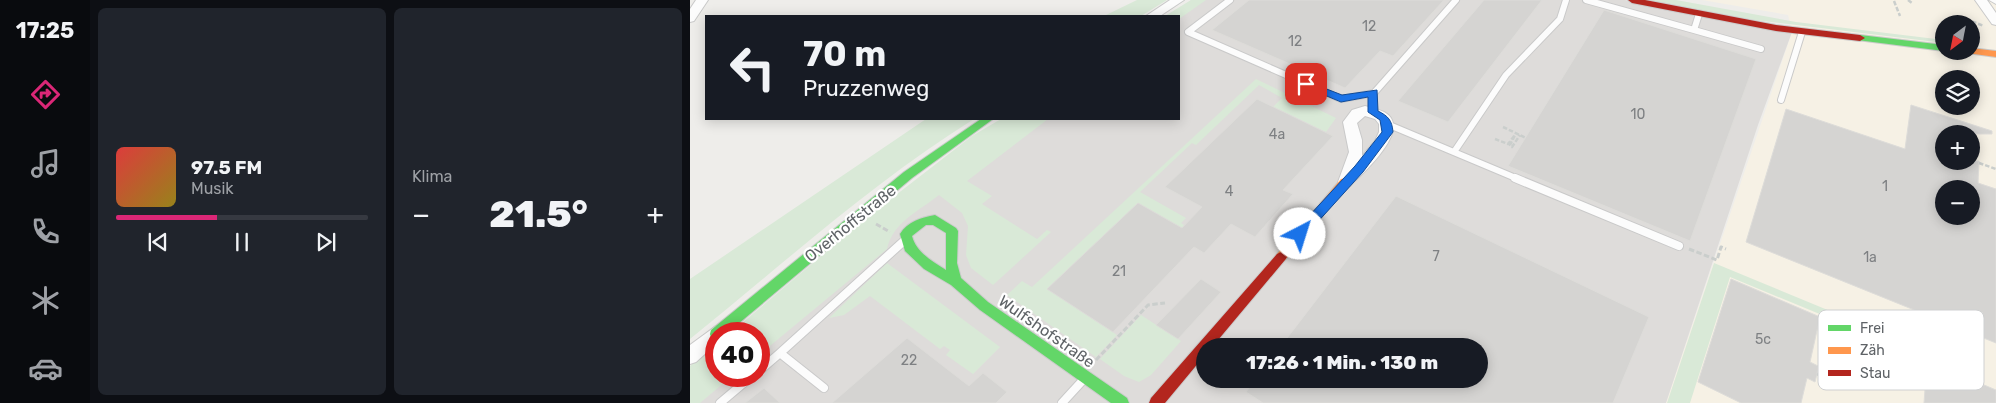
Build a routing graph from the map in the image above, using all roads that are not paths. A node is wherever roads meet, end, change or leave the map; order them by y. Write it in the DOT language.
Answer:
graph roads {
  1 [pos="702,0"];
  2 [pos="1178,0"];
  3 [pos="1229,0"];
  4 [pos="1456,0"];
  5 [pos="1566,0"];
  6 [pos="1586,0"];
  7 [pos="1632,0"];
  8 [pos="1694,0"];
  9 [pos="1981,0"];
  10 [pos="1727,6"];
  11 [pos="1699,14"];
  12 [pos="1154,15"];
  13 [pos="690,18"];
  14 [pos="1996,21"];
  15 [pos="1834,23"];
  16 [pos="1694,30"];
  17 [pos="1802,32"];
  18 [pos="1935,35"];
  19 [pos="1935,47"];
  20 [pos="1761,49"];
  21 [pos="1980,52"];
  22 [pos="1996,54"];
  23 [pos="1374,93"];
  24 [pos="1781,100"];
  25 [pos="1373,112"];
  26 [pos="987,120"];
  27 [pos="1387,124"];
  28 [pos="1454,152"];
  29 [pos="1345,182"];
  30 [pos="906,240"];
  31 [pos="1679,246"];
  32 [pos="956,281"];
  33 [pos="731,322"];
  34 [pos="705,343"];
  35 [pos="780,352"];
  36 [pos="690,356"];
  37 [pos="770,361"];
  38 [pos="1086,378"];
  39 [pos="739,387"];
  40 [pos="824,388"];
  41 [pos="720,403"];
  42 [pos="1062,403"];
  43 [pos="1122,403"];
  44 [pos="1156,403"];
  1 -- 13 [label="street"];
  2 -- 12 [label="street"];
  3 -- 23 [label="lane"];
  4 -- 23 [label="lane"];
  5 -- 28 [label="lane"];
  6 -- 16 [label="lane"];
  7 -- 11 [label="street"];
  8 -- 10 [label="street"];
  9 -- 14 [label="street"];
  11 -- 16 [label="lane"];
  11 -- 17 [label="street"];
  15 -- 18 [label="street"];
  16 -- 20 [label="lane"];
  17 -- 19 [label="street"];
  17 -- 24 [label="lane"];
  21 -- 22 [label="street"];
  23 -- 25 [label="lane"];
  25 -- 27 [label="street"];
  25 -- 29 [label="street"];
  26 -- 33 [label="street, Overhoffstraße"];
  27 -- 28 [label="lane"];
  27 -- 29 [label="street"];
  28 -- 31 [label="lane"];
  29 -- 44 [label="street"];
  30 -- 32 [label="street, Wulfshofstraße"];
  30 -- 32 [label="street"];
  30 -- 35 [label="lane"];
  32 -- 38 [label="street, Wulfshofstraße"];
  34 -- 36 [label="street, Overhoffstraße"];
  35 -- 37 [label="lane"];
  35 -- 40 [label="lane"];
  38 -- 42 [label="lane"];
  38 -- 43 [label="street, Wulfshofstraße"];
  39 -- 41 [label="lane"];
}
